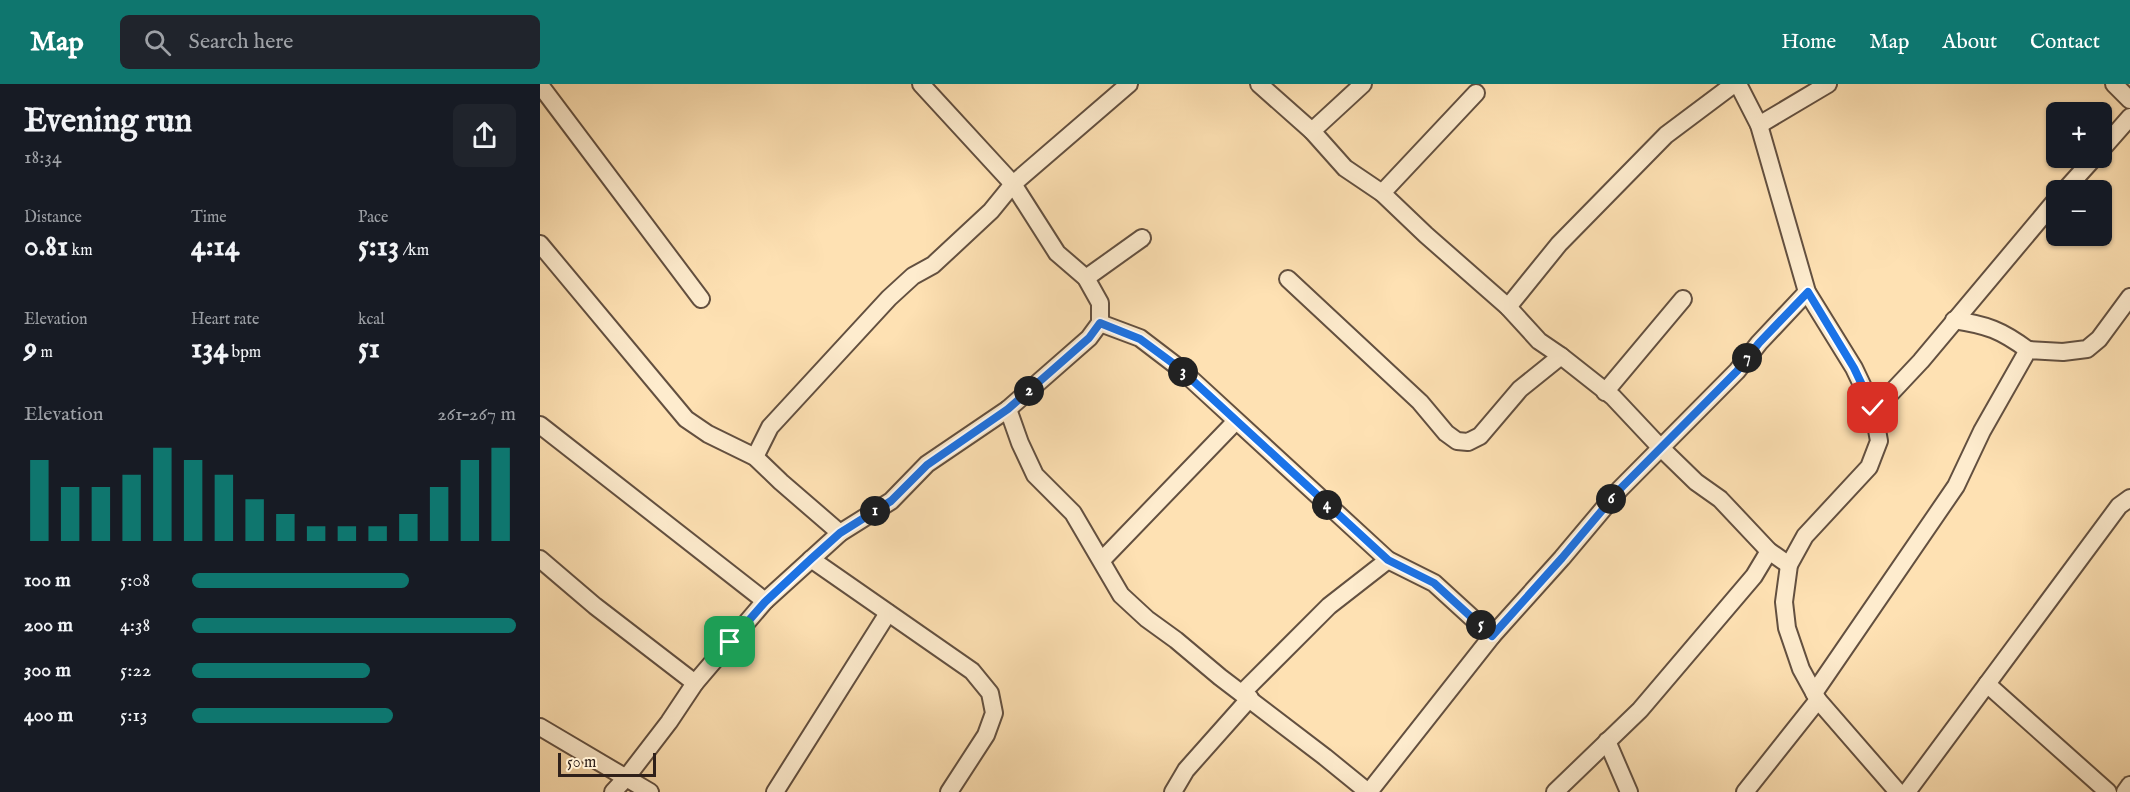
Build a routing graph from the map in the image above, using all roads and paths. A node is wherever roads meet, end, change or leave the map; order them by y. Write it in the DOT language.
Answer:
graph roads {
  1 [pos="921,84"];
  2 [pos="1129,84"];
  3 [pos="1259,84"];
  4 [pos="1363,84"];
  5 [pos="1736,84"];
  6 [pos="1828,84"];
  7 [pos="2114,84"];
  8 [pos="540,85"];
  9 [pos="1476,93"];
  10 [pos="2130,100"];
  11 [pos="2130,117"];
  12 [pos="1759,125"];
  13 [pos="1312,131"];
  14 [pos="2112,138"];
  15 [pos="2085,168"];
  16 [pos="2074,180"];
  17 [pos="1013,184"];
  18 [pos="1382,193"];
  19 [pos="2046,212"];
  20 [pos="1142,238"];
  21 [pos="540,244"];
  22 [pos="1086,278"];
  23 [pos="1288,279"];
  24 [pos="1808,292"];
  25 [pos="2130,297"];
  26 [pos="701,299"];
  27 [pos="1683,299"];
  28 [pos="1508,307"];
  29 [pos="1954,320"];
  30 [pos="1100,323"];
  31 [pos="2028,350"];
  32 [pos="1561,356"];
  33 [pos="1605,392"];
  34 [pos="1873,408"];
  35 [pos="1008,409"];
  36 [pos="1236,421"];
  37 [pos="540,425"];
  38 [pos="1660,447"];
  39 [pos="755,457"];
  40 [pos="2130,498"];
  41 [pos="840,533"];
  42 [pos="1769,551"];
  43 [pos="540,559"];
  44 [pos="811,559"];
  45 [pos="1102,560"];
  46 [pos="1388,560"];
  47 [pos="1789,565"];
  48 [pos="765,602"];
  49 [pos="888,613"];
  50 [pos="1492,636"];
  51 [pos="695,683"];
  52 [pos="1987,684"];
  53 [pos="1246,695"];
  54 [pos="1816,697"];
  55 [pos="540,727"];
  56 [pos="1607,741"];
  57 [pos="626,778"];
  58 [pos="2130,785"];
  59 [pos="613,792"];
  60 [pos="650,792"];
  61 [pos="775,792"];
  62 [pos="949,792"];
  63 [pos="1173,792"];
  64 [pos="1369,792"];
  65 [pos="1555,792"];
  66 [pos="1629,792"];
  67 [pos="1745,792"];
  68 [pos="1899,792"];
  69 [pos="1907,792"];
  70 [pos="2108,792"];
  71 [pos="2125,792"];
  1 -- 17 [label="street"];
  2 -- 17 [label="street"];
  3 -- 13 [label="street"];
  4 -- 13 [label="street"];
  5 -- 12 [label="street"];
  5 -- 28 [label="street"];
  6 -- 12 [label="street"];
  7 -- 10 [label="street"];
  8 -- 26 [label="street"];
  9 -- 18 [label="street"];
  11 -- 14 [label="street"];
  12 -- 24 [label="street"];
  13 -- 18 [label="street"];
  15 -- 16 [label="street"];
  17 -- 22 [label="street"];
  17 -- 39 [label="street"];
  18 -- 28 [label="street"];
  19 -- 29 [label="street"];
  20 -- 22 [label="street"];
  21 -- 39 [label="street"];
  22 -- 30 [label="street"];
  23 -- 32 [label="street"];
  24 -- 34 [label="street"];
  24 -- 38 [label="street"];
  25 -- 31 [label="street"];
  27 -- 33 [label="street"];
  28 -- 32 [label="street"];
  29 -- 31 [label="street"];
  29 -- 34 [label="street"];
  30 -- 35 [label="street"];
  30 -- 36 [label="street"];
  31 -- 54 [label="street"];
  32 -- 33 [label="street"];
  33 -- 38 [label="street"];
  34 -- 47 [label="street"];
  35 -- 41 [label="street"];
  35 -- 45 [label="street"];
  36 -- 45 [label="street"];
  36 -- 46 [label="street"];
  37 -- 48 [label="street"];
  38 -- 42 [label="street"];
  38 -- 50 [label="street"];
  39 -- 41 [label="street"];
  40 -- 52 [label="street"];
  41 -- 44 [label="street"];
  42 -- 47 [label="street"];
  42 -- 56 [label="street"];
  43 -- 51 [label="street"];
  44 -- 48 [label="street"];
  44 -- 49 [label="street"];
  45 -- 53 [label="street"];
  46 -- 50 [label="street"];
  46 -- 53 [label="street"];
  47 -- 54 [label="street"];
  48 -- 51 [label="street"];
  49 -- 61 [label="street"];
  49 -- 62 [label="street"];
  50 -- 64 [label="street"];
  51 -- 57 [label="street"];
  52 -- 69 [label="street"];
  52 -- 70 [label="street"];
  53 -- 63 [label="street"];
  53 -- 64 [label="street"];
  54 -- 67 [label="street"];
  54 -- 68 [label="street"];
  55 -- 57 [label="street"];
  56 -- 65 [label="street"];
  56 -- 66 [label="street"];
  57 -- 59 [label="street"];
  57 -- 60 [label="street"];
  58 -- 71 [label="street"];
}
